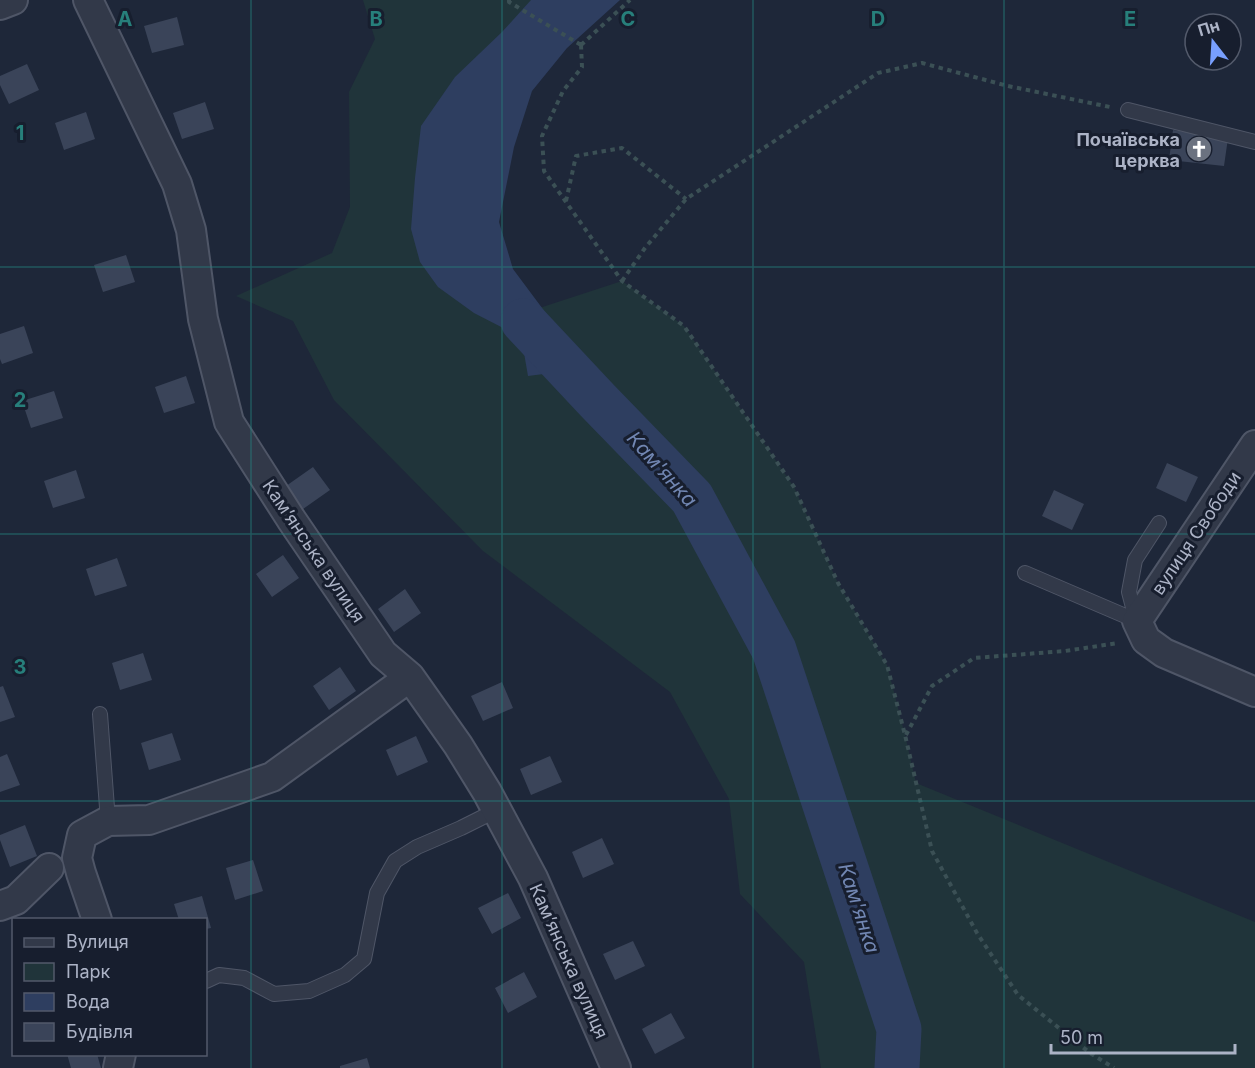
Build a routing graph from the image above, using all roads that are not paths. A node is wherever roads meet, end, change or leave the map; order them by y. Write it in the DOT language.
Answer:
graph roads {
  1 [pos="13,0"];
  2 [pos="88,0"];
  3 [pos="0,5"];
  4 [pos="1128,110"];
  5 [pos="1255,142"];
  6 [pos="1255,445"];
  7 [pos="1159,523"];
  8 [pos="1025,573"];
  9 [pos="1142,631"];
  10 [pos="410,677"];
  11 [pos="1255,692"];
  12 [pos="100,714"];
  13 [pos="497,810"];
  14 [pos="108,821"];
  15 [pos="49,868"];
  16 [pos="0,906"];
  17 [pos="96,918"];
  18 [pos="207,981"];
  19 [pos="616,1068"];
  1 -- 3 [label="street"];
  2 -- 10 [label="street, Камʼянська вулиця"];
  4 -- 5 [label="lane"];
  6 -- 9 [label="street, вулиця Свободи"];
  7 -- 9 [label="lane"];
  8 -- 9 [label="lane"];
  9 -- 11 [label="street"];
  10 -- 13 [label="street, Камʼянська вулиця"];
  10 -- 14 [label="street"];
  12 -- 14 [label="lane"];
  13 -- 18 [label="lane"];
  13 -- 19 [label="street, Камʼянська вулиця"];
  14 -- 17 [label="street"];
  15 -- 16 [label="street"];
}
